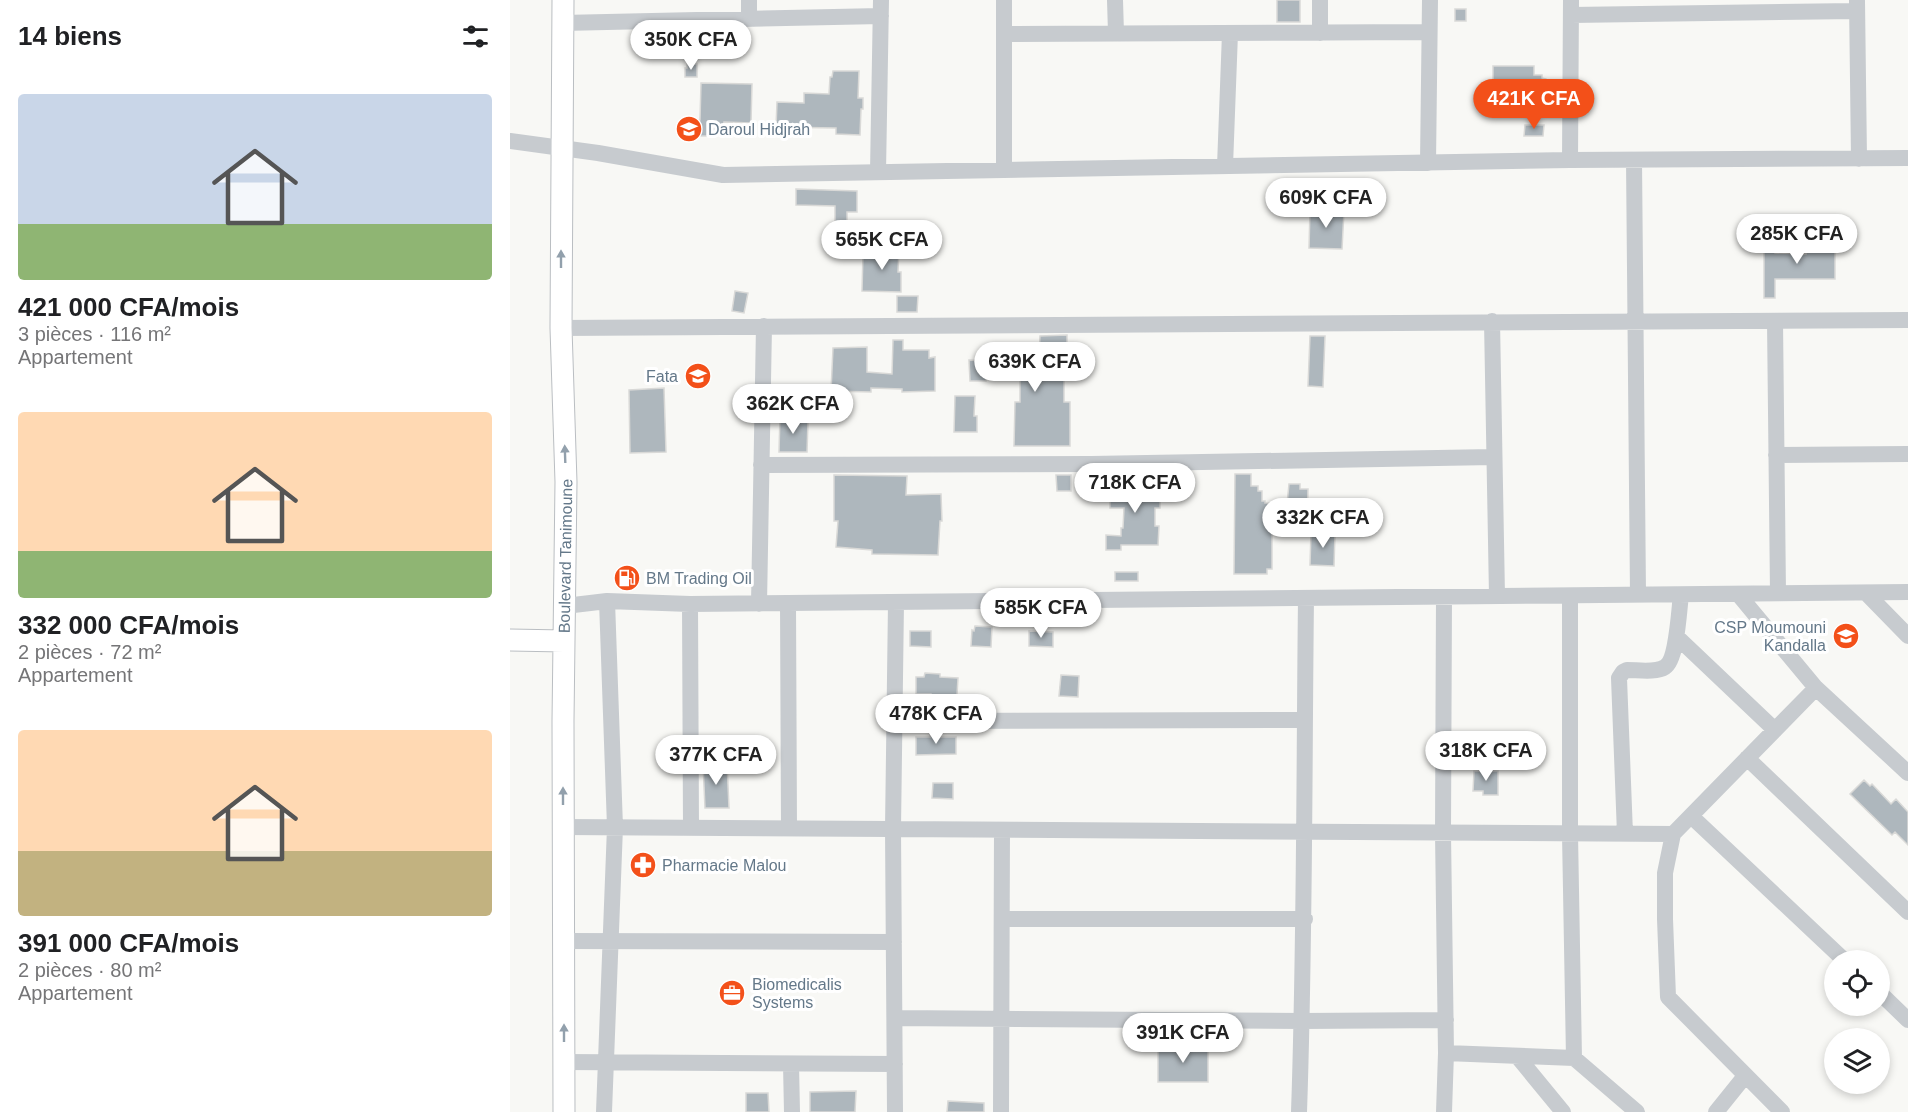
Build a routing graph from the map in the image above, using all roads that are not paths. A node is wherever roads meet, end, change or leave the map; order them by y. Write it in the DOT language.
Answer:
graph roads {
  1 [pos="562,0"];
  2 [pos="749,0"];
  3 [pos="1004,0"];
  4 [pos="1115,0"];
  5 [pos="1320,0"];
  6 [pos="1430,0"];
  7 [pos="1856,5"];
  8 [pos="881,8"];
  9 [pos="1571,8"];
  10 [pos="749,19"];
  11 [pos="562,23"];
  12 [pos="1430,32"];
  13 [pos="1116,33"];
  14 [pos="1230,33"];
  15 [pos="1320,33"];
  16 [pos="1004,34"];
  17 [pos="510,141"];
  18 [pos="561,148"];
  19 [pos="1908,158"];
  20 [pos="1859,159"];
  21 [pos="1570,160"];
  22 [pos="1634,160"];
  23 [pos="1428,163"];
  24 [pos="1225,166"];
  25 [pos="1004,170"];
  26 [pos="878,172"];
  27 [pos="1908,320"];
  28 [pos="1491,321"];
  29 [pos="1775,321"];
  30 [pos="1634,322"];
  31 [pos="764,326"];
  32 [pos="561,328"];
  33 [pos="1908,454"];
  34 [pos="1776,455"];
  35 [pos="1494,457"];
  36 [pos="761,465"];
  37 [pos="1866,592"];
  38 [pos="1908,592"];
  39 [pos="1778,593"];
  40 [pos="1681,594"];
  41 [pos="1738,594"];
  42 [pos="1638,595"];
  43 [pos="1497,596"];
  44 [pos="1569,596"];
  45 [pos="1443,597"];
  46 [pos="1306,598"];
  47 [pos="607,601"];
  48 [pos="896,602"];
  49 [pos="788,603"];
  50 [pos="690,604"];
  51 [pos="759,604"];
  52 [pos="565,606"];
  53 [pos="1677,636"];
  54 [pos="1908,636"];
  55 [pos="510,640"];
  56 [pos="564,641"];
  57 [pos="1816,688"];
  58 [pos="1304,720"];
  59 [pos="894,721"];
  60 [pos="1775,730"];
  61 [pos="1747,758"];
  62 [pos="1908,773"];
  63 [pos="1691,816"];
  64 [pos="563,827"];
  65 [pos="615,827"];
  66 [pos="691,828"];
  67 [pos="789,828"];
  68 [pos="893,829"];
  69 [pos="1002,830"];
  70 [pos="1303,832"];
  71 [pos="1443,833"];
  72 [pos="1570,834"];
  73 [pos="1625,834"];
  74 [pos="1674,834"];
  75 [pos="1908,912"];
  76 [pos="1002,919"];
  77 [pos="1305,920"];
  78 [pos="564,941"];
  79 [pos="610,941"];
  80 [pos="894,942"];
  81 [pos="1833,950"];
  82 [pos="1890,1003"];
  83 [pos="895,1018"];
  84 [pos="1001,1019"];
  85 [pos="1446,1020"];
  86 [pos="1908,1020"];
  87 [pos="1302,1021"];
  88 [pos="1446,1053"];
  89 [pos="1517,1056"];
  90 [pos="1574,1058"];
  91 [pos="564,1062"];
  92 [pos="606,1062"];
  93 [pos="791,1064"];
  94 [pos="895,1064"];
  95 [pos="1745,1076"];
  96 [pos="564,1112"];
  97 [pos="604,1112"];
  98 [pos="792,1112"];
  99 [pos="895,1112"];
  100 [pos="1002,1112"];
  101 [pos="1299,1112"];
  102 [pos="1444,1112"];
  103 [pos="1563,1112"];
  104 [pos="1637,1112"];
  105 [pos="1716,1112"];
  106 [pos="1782,1112"];
  1 -- 11 [label="main road, Boulevard Tanimoune"];
  2 -- 10 [label="street"];
  3 -- 16 [label="street"];
  4 -- 13 [label="street"];
  5 -- 15 [label="street"];
  6 -- 12 [label="street"];
  7 -- 9 [label="street"];
  7 -- 20 [label="street"];
  8 -- 10 [label="street"];
  8 -- 26 [label="street"];
  9 -- 21 [label="street"];
  10 -- 11 [label="street"];
  11 -- 18 [label="main road, Boulevard Tanimoune"];
  12 -- 15 [label="street"];
  12 -- 23 [label="street"];
  13 -- 14 [label="street"];
  13 -- 16 [label="street"];
  14 -- 15 [label="street"];
  14 -- 24 [label="street"];
  16 -- 25 [label="street"];
  17 -- 18 [label="street"];
  18 -- 26 [label="street"];
  32 -- 18 [label="main road, Boulevard Tanimoune, one-way"];
  19 -- 20 [label="street"];
  20 -- 22 [label="street"];
  21 -- 22 [label="street"];
  21 -- 23 [label="street"];
  22 -- 30 [label="street"];
  23 -- 24 [label="street"];
  24 -- 25 [label="street"];
  25 -- 26 [label="street"];
  27 -- 29 [label="street"];
  28 -- 30 [label="street"];
  28 -- 31 [label="street"];
  28 -- 35 [label="street"];
  29 -- 30 [label="street"];
  29 -- 34 [label="street"];
  30 -- 42 [label="street"];
  31 -- 32 [label="street"];
  31 -- 36 [label="street"];
  52 -- 32 [label="main road, Boulevard Tanimoune, one-way"];
  33 -- 34 [label="street"];
  34 -- 39 [label="street"];
  35 -- 36 [label="street"];
  35 -- 43 [label="street"];
  36 -- 51 [label="street"];
  37 -- 38 [label="street"];
  37 -- 39 [label="street"];
  37 -- 54 [label="street"];
  39 -- 41 [label="street"];
  40 -- 41 [label="street"];
  40 -- 42 [label="street"];
  40 -- 53 [label="street"];
  41 -- 57 [label="street"];
  42 -- 44 [label="street"];
  43 -- 44 [label="street"];
  43 -- 45 [label="street"];
  44 -- 72 [label="street"];
  45 -- 46 [label="street"];
  45 -- 71 [label="street"];
  46 -- 48 [label="street"];
  46 -- 58 [label="street"];
  47 -- 50 [label="street"];
  47 -- 52 [label="street"];
  47 -- 65 [label="street"];
  48 -- 49 [label="street"];
  48 -- 59 [label="street"];
  49 -- 51 [label="street"];
  49 -- 67 [label="street"];
  50 -- 51 [label="street"];
  50 -- 66 [label="street"];
  52 -- 56 [label="main road, Boulevard Tanimoune"];
  53 -- 60 [label="street"];
  53 -- 73 [label="street"];
  55 -- 56 [label="main road"];
  64 -- 56 [label="main road, Boulevard Tanimoune, one-way"];
  57 -- 60 [label="street"];
  57 -- 62 [label="street"];
  58 -- 59 [label="street"];
  58 -- 70 [label="street"];
  59 -- 68 [label="street"];
  60 -- 61 [label="street"];
  61 -- 63 [label="street"];
  61 -- 75 [label="street"];
  63 -- 74 [label="street"];
  63 -- 81 [label="street"];
  64 -- 65 [label="street"];
  64 -- 78 [label="main road, Boulevard Tanimoune"];
  65 -- 66 [label="street"];
  65 -- 79 [label="street"];
  66 -- 67 [label="street"];
  67 -- 68 [label="street"];
  68 -- 69 [label="street"];
  68 -- 80 [label="street"];
  69 -- 70 [label="street"];
  69 -- 76 [label="street"];
  70 -- 71 [label="street"];
  70 -- 77 [label="street"];
  71 -- 72 [label="street"];
  71 -- 85 [label="street"];
  72 -- 73 [label="street"];
  72 -- 90 [label="street"];
  73 -- 74 [label="street"];
  74 -- 95 [label="street"];
  76 -- 77 [label="street"];
  76 -- 84 [label="street"];
  77 -- 87 [label="street"];
  78 -- 79 [label="street"];
  91 -- 78 [label="main road, Boulevard Tanimoune, one-way"];
  79 -- 80 [label="street"];
  79 -- 92 [label="street"];
  80 -- 83 [label="street"];
  82 -- 86 [label="street"];
  83 -- 84 [label="street"];
  83 -- 94 [label="street"];
  84 -- 87 [label="street"];
  84 -- 100 [label="street"];
  85 -- 87 [label="street"];
  85 -- 88 [label="street"];
  87 -- 101 [label="street"];
  88 -- 89 [label="street"];
  88 -- 102 [label="street"];
  89 -- 90 [label="street"];
  89 -- 103 [label="street"];
  90 -- 104 [label="street"];
  91 -- 92 [label="street"];
  91 -- 96 [label="main road, Boulevard Tanimoune"];
  92 -- 93 [label="street"];
  92 -- 97 [label="street"];
  93 -- 94 [label="street"];
  93 -- 98 [label="street"];
  94 -- 99 [label="street"];
  95 -- 105 [label="street"];
  95 -- 106 [label="street"];
}
